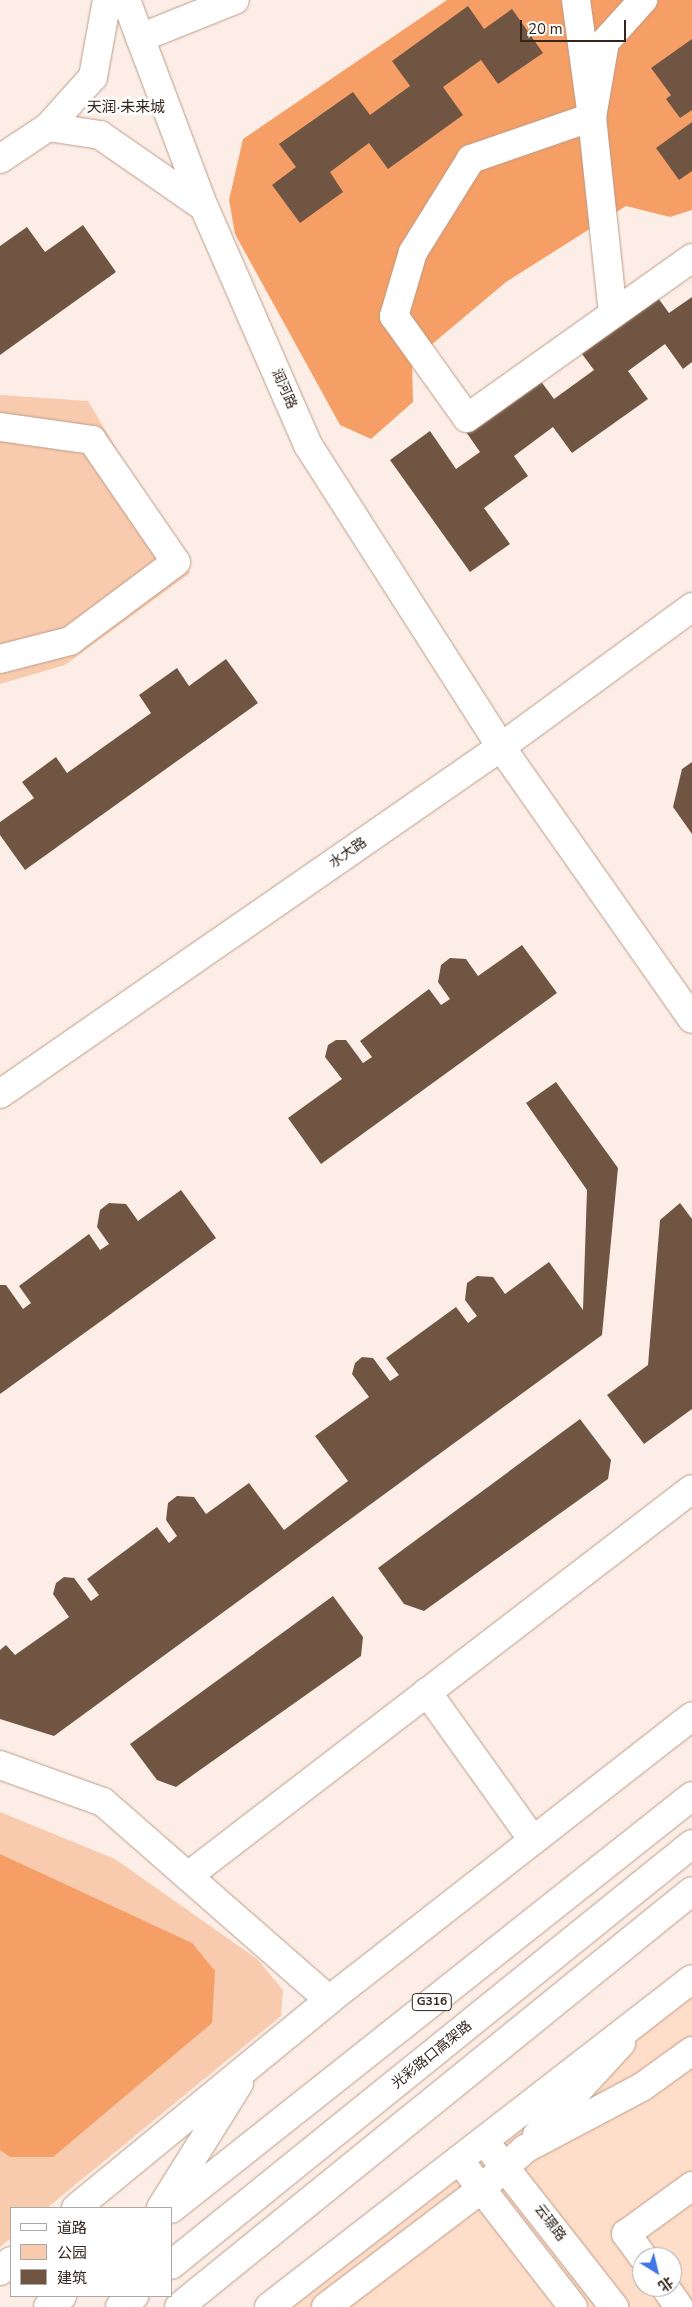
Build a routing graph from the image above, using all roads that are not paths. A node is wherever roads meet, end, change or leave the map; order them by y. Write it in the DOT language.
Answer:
graph roads {
  1 [pos="107,0"];
  2 [pos="126,0"];
  3 [pos="235,0"];
  4 [pos="576,0"];
  5 [pos="643,0"];
  6 [pos="140,38"];
  7 [pos="592,117"];
  8 [pos="48,128"];
  9 [pos="0,159"];
  10 [pos="204,207"];
  11 [pos="692,258"];
  12 [pos="613,314"];
  13 [pos="0,427"];
  14 [pos="692,607"];
  15 [pos="0,659"];
  16 [pos="501,747"];
  17 [pos="692,1019"];
  18 [pos="0,1094"];
  19 [pos="692,1489"];
  20 [pos="427,1692"];
  21 [pos="692,1716"];
  22 [pos="0,1765"];
  23 [pos="692,1796"];
  24 [pos="533,1840"];
  25 [pos="692,1844"];
  26 [pos="188,1876"];
  27 [pos="692,1891"];
  28 [pos="692,1979"];
  29 [pos="328,2000"];
  30 [pos="648,2014"];
  31 [pos="692,2050"];
  32 [pos="250,2065"];
  33 [pos="484,2140"];
  34 [pos="525,2149"];
  35 [pos="459,2160"];
  36 [pos="503,2168"];
  37 [pos="692,2186"];
  38 [pos="480,2190"];
  39 [pos="77,2207"];
  40 [pos="162,2207"];
  41 [pos="172,2208"];
  42 [pos="636,2247"];
  43 [pos="10,2262"];
  44 [pos="172,2264"];
  45 [pos="0,2271"];
  46 [pos="61,2297"];
  47 [pos="133,2297"];
  48 [pos="48,2307"];
  49 [pos="120,2307"];
  50 [pos="179,2307"];
  51 [pos="269,2307"];
  52 [pos="326,2307"];
  53 [pos="573,2307"];
  54 [pos="614,2307"];
  1 -- 8 [label="main road"];
  2 -- 6 [label="main road, 润河路"];
  3 -- 6 [label="main road"];
  4 -- 7 [label="main road"];
  5 -- 7 [label="main road"];
  6 -- 10 [label="main road, 润河路"];
  7 -- 12 [label="main road"];
  7 -- 12 [label="main road"];
  8 -- 9 [label="main road"];
  8 -- 10 [label="main road"];
  10 -- 16 [label="main road, 润河路"];
  11 -- 12 [label="main road"];
  13 -- 15 [label="main road"];
  14 -- 16 [label="main road, 水大路"];
  16 -- 17 [label="main road, 润河路"];
  16 -- 18 [label="main road, 水大路"];
  19 -- 20 [label="main road"];
  20 -- 24 [label="main road"];
  20 -- 26 [label="main road"];
  21 -- 24 [label="main road"];
  22 -- 26 [label="main road"];
  23 -- 41 [label="main road, G316"];
  24 -- 29 [label="main road"];
  25 -- 44 [label="main road, 光彩路口高架路"];
  26 -- 29 [label="main road"];
  27 -- 50 [label="main road"];
  28 -- 30 [label="main road"];
  29 -- 32 [label="main road"];
  30 -- 33 [label="main road"];
  30 -- 34 [label="main road"];
  31 -- 34 [label="main road"];
  32 -- 39 [label="main road"];
  32 -- 40 [label="main road"];
  33 -- 35 [label="main road"];
  33 -- 36 [label="main road, 云璟路"];
  34 -- 36 [label="main road"];
  35 -- 38 [label="main road"];
  35 -- 51 [label="main road"];
  36 -- 38 [label="main road"];
  36 -- 54 [label="main road, 云璟路"];
  37 -- 42 [label="main road"];
  38 -- 52 [label="main road"];
  38 -- 53 [label="main road"];
  43 -- 45 [label="main road"];
  46 -- 48 [label="main road"];
  47 -- 49 [label="main road"];
}
